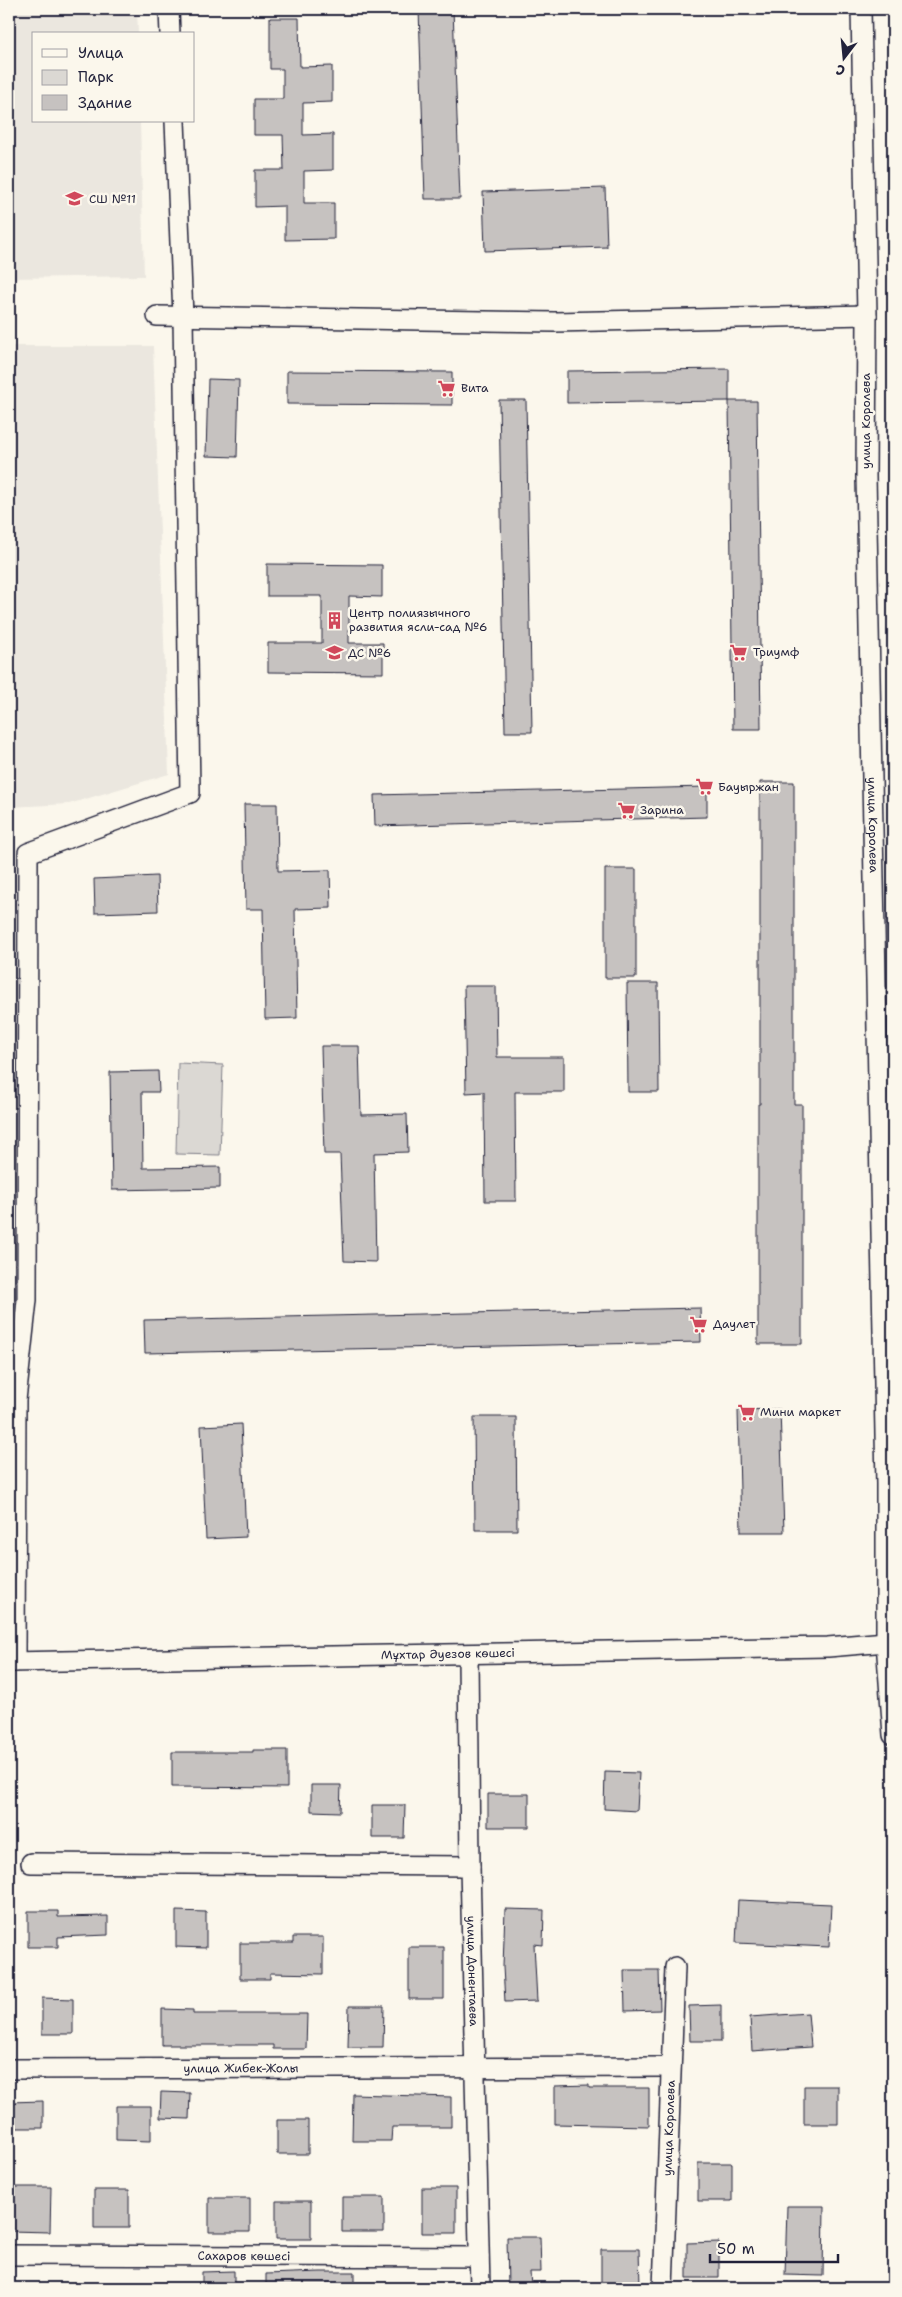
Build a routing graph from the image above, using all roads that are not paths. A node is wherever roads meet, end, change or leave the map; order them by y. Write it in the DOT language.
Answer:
graph roads {
  1 [pos="169,9"];
  2 [pos="861,9"];
  3 [pos="170,32"];
  4 [pos="175,122"];
  5 [pos="157,316"];
  6 [pos="184,316"];
  7 [pos="867,316"];
  8 [pos="886,1642"];
  9 [pos="468,1655"];
  10 [pos="12,1662"];
  11 [pos="893,1735"];
  12 [pos="31,1863"];
  13 [pos="470,1866"];
  14 [pos="675,1967"];
  15 [pos="474,2066"];
  16 [pos="671,2066"];
  17 [pos="9,2069"];
  18 [pos="9,2255"];
  19 [pos="479,2257"];
  20 [pos="480,2288"];
  21 [pos="663,2288"];
  1 -- 3 [label="street"];
  2 -- 7 [label="street, улица Королева"];
  4 -- 6 [label="street"];
  5 -- 6 [label="street"];
  6 -- 7 [label="street"];
  6 -- 10 [label="street"];
  7 -- 8 [label="street, улица Королева"];
  8 -- 9 [label="street, Мұхтар Әуезов көшесі"];
  8 -- 11 [label="street, улица Королева"];
  9 -- 10 [label="street, Мұхтар Әуезов көшесі"];
  9 -- 13 [label="street, улица Донентаева"];
  12 -- 13 [label="street"];
  13 -- 15 [label="street, улица Донентаева"];
  14 -- 16 [label="street, улица Королева"];
  15 -- 16 [label="street, улица Жибек-Жолы"];
  15 -- 17 [label="street, улица Жибек-Жолы"];
  15 -- 19 [label="street, улица Донентаева"];
  16 -- 21 [label="street, улица Королева"];
  18 -- 19 [label="street, Сахаров көшесі"];
  19 -- 20 [label="street, улица Донентаева"];
}
